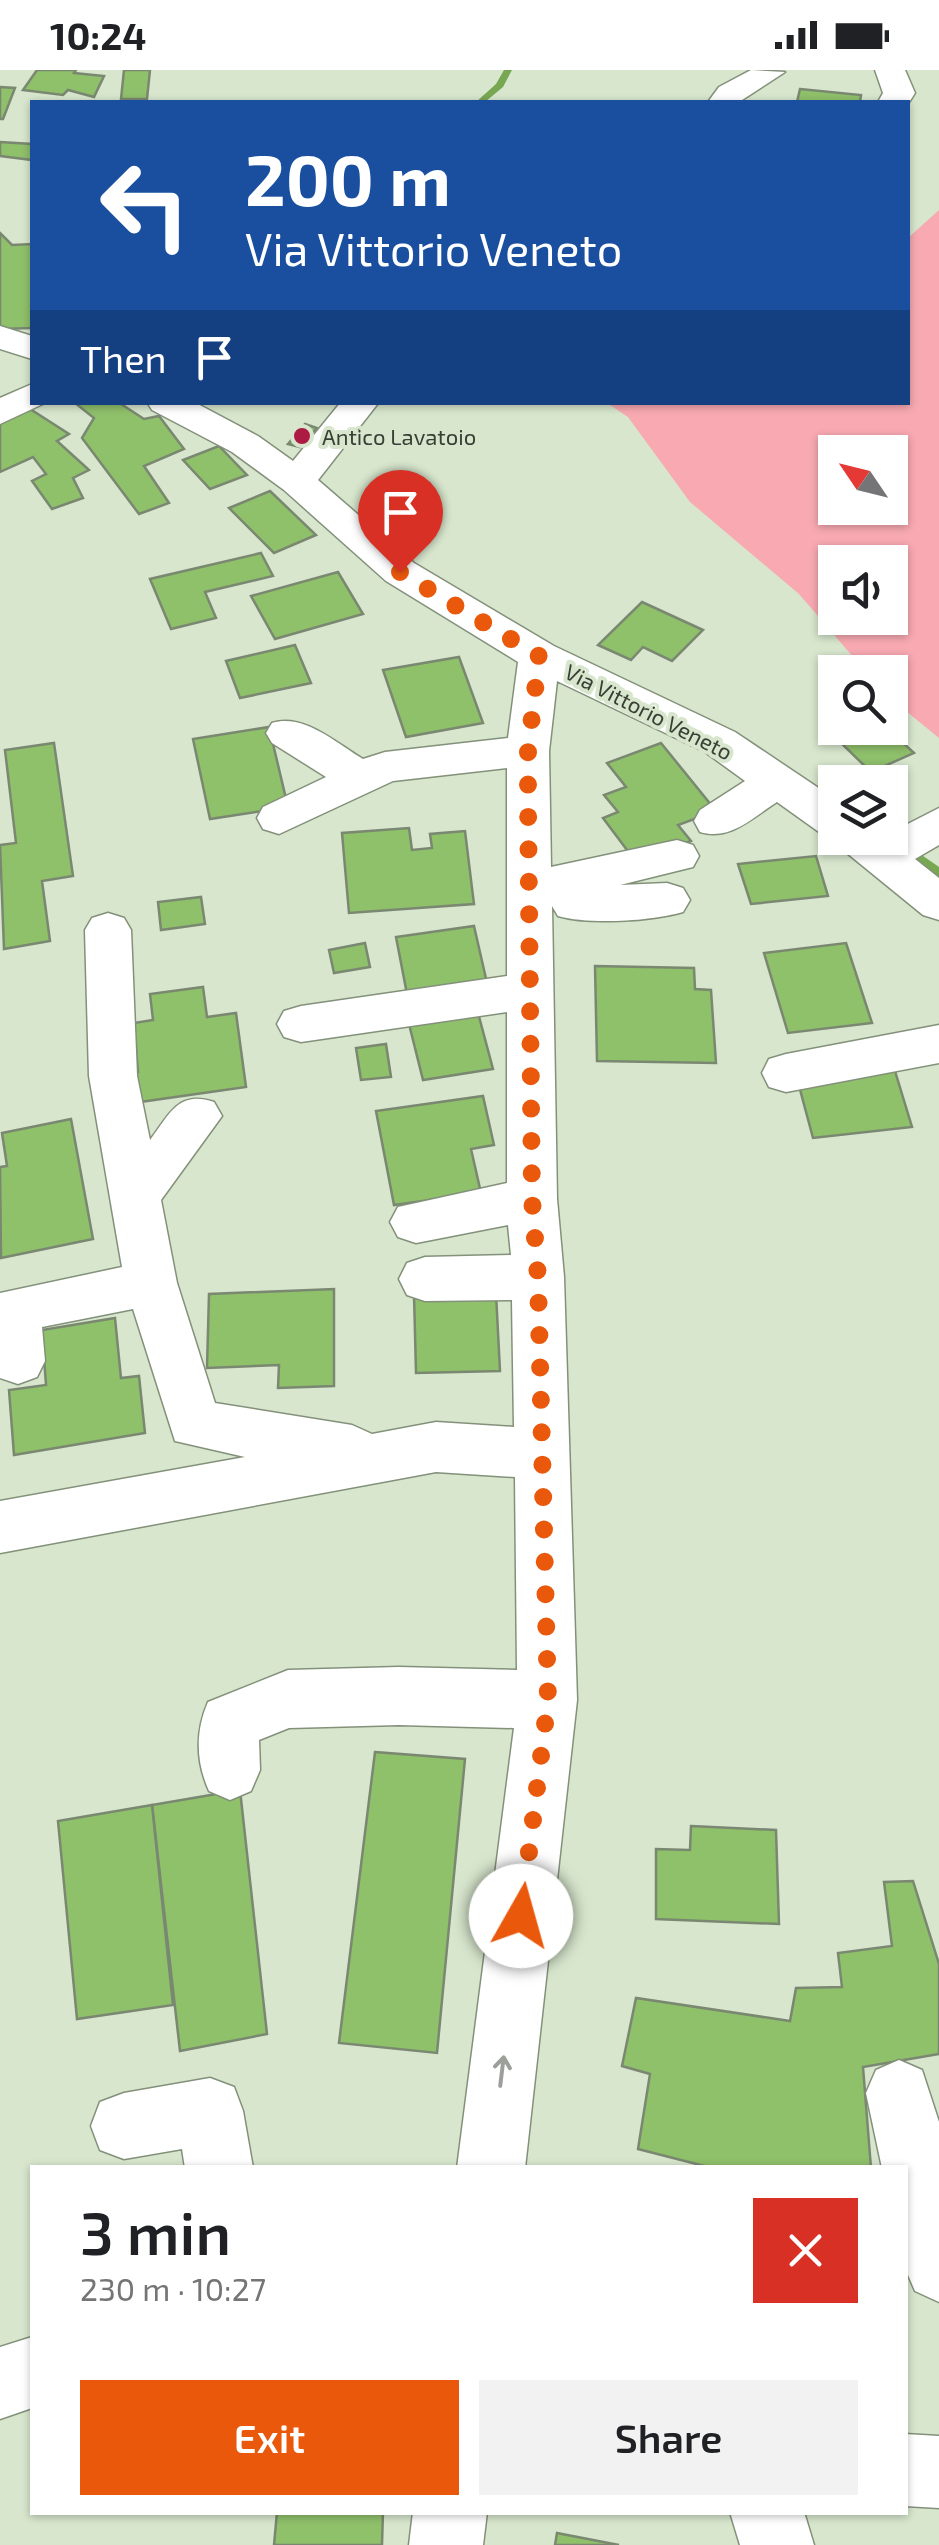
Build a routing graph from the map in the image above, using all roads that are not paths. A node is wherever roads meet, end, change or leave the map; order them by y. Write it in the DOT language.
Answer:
graph roads {
  1 [pos="890,70"];
  2 [pos="770,72"];
  3 [pos="725,100"];
  4 [pos="894,100"];
  5 [pos="0,336"];
  6 [pos="30,347"];
  7 [pos="30,395"];
  8 [pos="171,405"];
  9 [pos="359,405"];
  10 [pos="0,413"];
  11 [pos="297,482"];
  12 [pos="539,656"];
  13 [pos="286,733"];
  14 [pos="528,751"];
  15 [pos="362,778"];
  16 [pos="777,782"];
  17 [pos="818,810"];
  18 [pos="279,818"];
  19 [pos="716,821"];
  20 [pos="906,855"];
  21 [pos="677,856"];
  22 [pos="529,898"];
  23 [pos="667,900"];
  24 [pos="939,903"];
  25 [pos="108,930"];
  26 [pos="530,991"];
  27 [pos="301,1024"];
  28 [pos="939,1044"];
  29 [pos="786,1073"];
  30 [pos="197,1116"];
  31 [pos="137,1193"];
  32 [pos="532,1199"];
  33 [pos="416,1222"];
  34 [pos="538,1278"];
  35 [pos="425,1279"];
  36 [pos="152,1283"];
  37 [pos="18,1361"];
  38 [pos="541,1454"];
  39 [pos="391,1456"];
  40 [pos="0,1528"];
  41 [pos="548,1700"];
  42 [pos="230,1770"];
  43 [pos="900,2093"];
  44 [pos="124,2126"];
  45 [pos="219,2165"];
  46 [pos="491,2165"];
  47 [pos="939,2267"];
  48 [pos="30,2375"];
  49 [pos="0,2383"];
  50 [pos="908,2470"];
  51 [pos="939,2472"];
  52 [pos="450,2515"];
  53 [pos="768,2515"];
  54 [pos="446,2545"];
  55 [pos="777,2545"];
  1 -- 4 [label="street"];
  2 -- 3 [label="street"];
  5 -- 6 [label="street"];
  7 -- 10 [label="street"];
  8 -- 11 [label="street, Via Vittorio Veneto"];
  9 -- 11 [label="street"];
  11 -- 12 [label="street, Via Vittorio Veneto"];
  12 -- 14 [label="street"];
  12 -- 16 [label="street, Via Vittorio Veneto"];
  13 -- 15 [label="street"];
  14 -- 15 [label="street"];
  14 -- 22 [label="street"];
  15 -- 18 [label="street"];
  16 -- 17 [label="street, Via Vittorio Veneto"];
  16 -- 19 [label="street"];
  20 -- 24 [label="street"];
  21 -- 22 [label="street"];
  22 -- 23 [label="street"];
  22 -- 26 [label="street"];
  25 -- 31 [label="street"];
  26 -- 27 [label="street"];
  26 -- 32 [label="street"];
  28 -- 29 [label="street"];
  30 -- 31 [label="street"];
  31 -- 36 [label="street"];
  32 -- 33 [label="street"];
  32 -- 34 [label="street"];
  34 -- 35 [label="street"];
  34 -- 38 [label="street"];
  36 -- 37 [label="street"];
  36 -- 39 [label="street"];
  38 -- 39 [label="street"];
  38 -- 41 [label="street"];
  39 -- 40 [label="street"];
  41 -- 42 [label="street"];
  46 -- 41 [label="street, one-way"];
  43 -- 47 [label="street"];
  44 -- 45 [label="street"];
  48 -- 49 [label="street"];
  50 -- 51 [label="street"];
  52 -- 54 [label="street"];
  53 -- 55 [label="street"];
}
